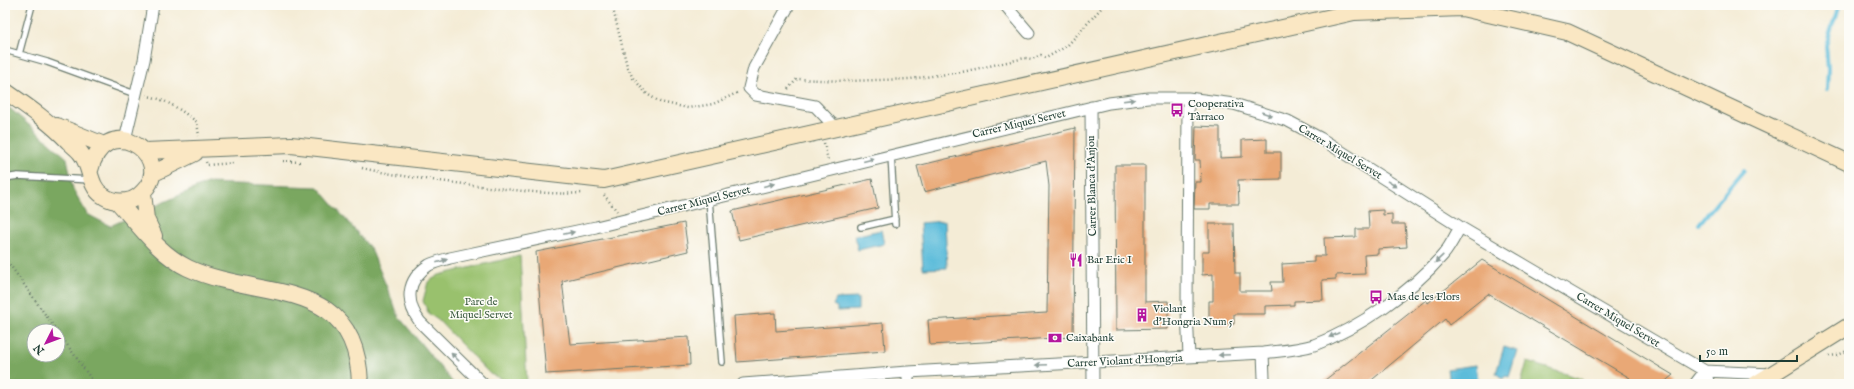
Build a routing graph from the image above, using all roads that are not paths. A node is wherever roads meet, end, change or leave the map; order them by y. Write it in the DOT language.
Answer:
graph roads {
  1 [pos="32,5"];
  2 [pos="154,5"];
  3 [pos="789,5"];
  4 [pos="1005,5"];
  5 [pos="1029,34"];
  6 [pos="5,50"];
  7 [pos="19,54"];
  8 [pos="5,91"];
  9 [pos="136,94"];
  10 [pos="1188,98"];
  11 [pos="1091,107"];
  12 [pos="51,123"];
  13 [pos="836,128"];
  14 [pos="125,140"];
  15 [pos="104,145"];
  16 [pos="201,150"];
  17 [pos="144,151"];
  18 [pos="891,155"];
  19 [pos="1849,163"];
  20 [pos="152,174"];
  21 [pos="90,175"];
  22 [pos="5,178"];
  23 [pos="142,193"];
  24 [pos="709,199"];
  25 [pos="118,202"];
  26 [pos="861,227"];
  27 [pos="1460,227"];
  28 [pos="159,248"];
  29 [pos="1849,326"];
  30 [pos="1263,353"];
  31 [pos="1189,357"];
  32 [pos="722,362"];
  33 [pos="1094,362"];
  34 [pos="1705,371"];
  35 [pos="908,372"];
  36 [pos="1771,374"];
  37 [pos="360,384"];
  38 [pos="483,384"];
  39 [pos="744,384"];
  40 [pos="908,384"];
  41 [pos="1094,384"];
  42 [pos="1266,384"];
  43 [pos="1695,384"];
  44 [pos="1709,384"];
  45 [pos="1756,384"];
  1 -- 7 [label="lane"];
  2 -- 9 [label="street"];
  3 -- 13 [label="street"];
  4 -- 5 [label="street"];
  6 -- 7 [label="lane"];
  7 -- 9 [label="lane"];
  8 -- 12 [label="main road"];
  9 -- 14 [label="street"];
  11 -- 10 [label="street, Carrer Miquel Servet, one-way"];
  10 -- 27 [label="street, Carrer Miquel Servet, one-way"];
  10 -- 31 [label="street"];
  11 -- 18 [label="street, Carrer Miquel Servet"];
  11 -- 33 [label="street, Carrer Blanca d'Anjou"];
  12 -- 15 [label="main road"];
  12 -- 21 [label="main road"];
  13 -- 16 [label="main road"];
  13 -- 19 [label="main road"];
  14 -- 15 [label="main road"];
  14 -- 17 [label="main road"];
  15 -- 21 [label="main road"];
  16 -- 17 [label="main road"];
  16 -- 20 [label="main road"];
  17 -- 20 [label="main road"];
  24 -- 18 [label="street, Carrer Miquel Servet, one-way"];
  18 -- 26 [label="lane"];
  20 -- 23 [label="main road"];
  21 -- 22 [label="lane"];
  21 -- 25 [label="main road"];
  23 -- 25 [label="main road"];
  23 -- 28 [label="main road"];
  24 -- 32 [label="lane"];
  38 -- 24 [label="street, Carrer Miquel Servet, one-way"];
  25 -- 28 [label="main road"];
  27 -- 30 [label="street, Carrer Violant d'Hongria, one-way"];
  27 -- 34 [label="street, Carrer Miquel Servet"];
  28 -- 37 [label="main road"];
  29 -- 36 [label="main road"];
  30 -- 31 [label="street, Carrer Violant d'Hongria, one-way"];
  30 -- 42 [label="street"];
  31 -- 33 [label="street, Carrer Violant d'Hongria"];
  33 -- 35 [label="street, Carrer Violant d'Hongria, one-way"];
  33 -- 41 [label="street, Carrer Blanca d'Anjou"];
  34 -- 36 [label="street, Carrer Miquel Servet"];
  34 -- 43 [label="street"];
  34 -- 44 [label="street"];
  35 -- 39 [label="street, Carrer Violant d'Hongria"];
  35 -- 40 [label="street"];
  36 -- 45 [label="main road"];
}
